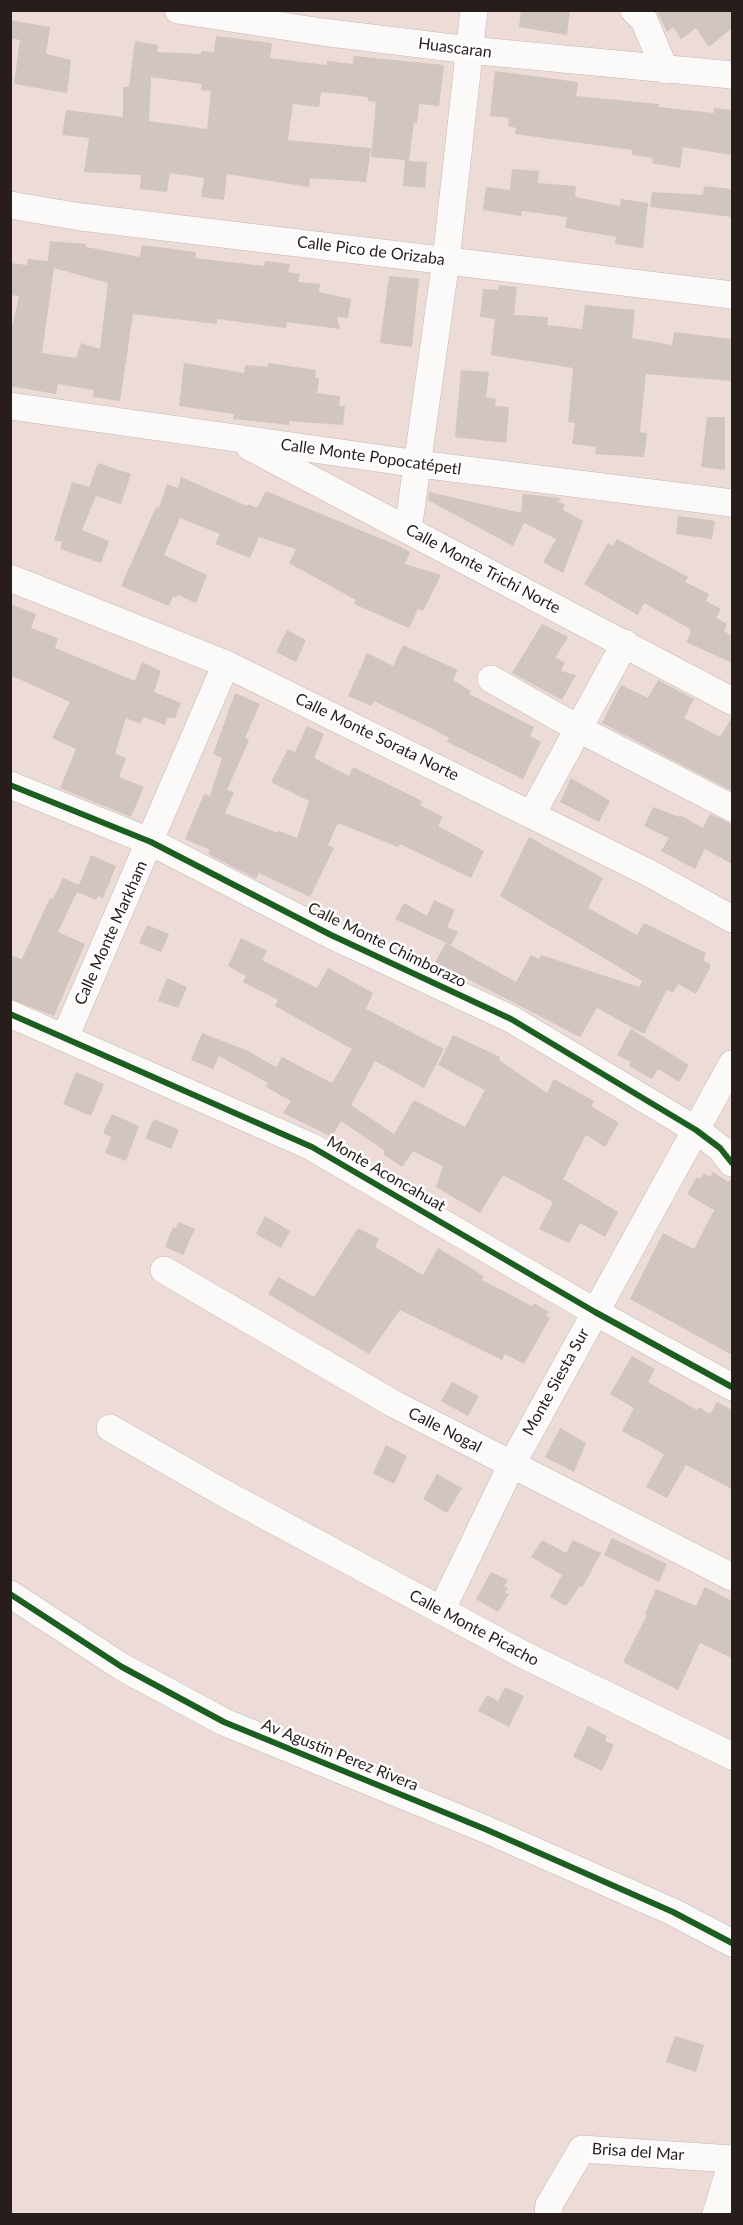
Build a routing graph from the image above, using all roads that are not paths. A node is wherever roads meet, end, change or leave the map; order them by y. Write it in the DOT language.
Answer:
graph roads {
  1 [pos="178,10"];
  2 [pos="474,10"];
  3 [pos="634,10"];
  4 [pos="469,50"];
  5 [pos="665,70"];
  6 [pos="732,75"];
  7 [pos="10,205"];
  8 [pos="446,260"];
  9 [pos="732,295"];
  10 [pos="10,406"];
  11 [pos="232,438"];
  12 [pos="419,464"];
  13 [pos="732,503"];
  14 [pos="408,530"];
  15 [pos="10,578"];
  16 [pos="625,643"];
  17 [pos="226,664"];
  18 [pos="491,679"];
  19 [pos="732,701"];
  20 [pos="579,729"];
  21 [pos="10,784"];
  22 [pos="732,808"];
  23 [pos="532,814"];
  24 [pos="151,842"];
  25 [pos="732,919"];
  26 [pos="10,1014"];
  27 [pos="65,1037"];
  28 [pos="732,1064"];
  29 [pos="696,1130"];
  30 [pos="732,1163"];
  31 [pos="164,1270"];
  32 [pos="595,1312"];
  33 [pos="732,1387"];
  34 [pos="110,1428"];
  35 [pos="512,1464"];
  36 [pos="732,1576"];
  37 [pos="10,1594"];
  38 [pos="441,1611"];
  39 [pos="732,1756"];
  40 [pos="732,1943"];
  41 [pos="732,2160"];
  42 [pos="548,2214"];
  43 [pos="716,2214"];
  1 -- 4 [label="street, Huascaran"];
  2 -- 4 [label="street"];
  3 -- 5 [label="street"];
  4 -- 5 [label="street, Huascaran"];
  4 -- 8 [label="street"];
  5 -- 6 [label="street, Huascaran"];
  7 -- 8 [label="street, Calle Pico de Orizaba"];
  8 -- 9 [label="street, Calle Pico de Orizaba"];
  8 -- 12 [label="street"];
  10 -- 11 [label="street, Calle Monte Popocatépetl"];
  11 -- 12 [label="street, Calle Monte Popocatépetl"];
  11 -- 14 [label="street, Calle Monte Trichi Norte"];
  12 -- 13 [label="street, Calle Monte Popocatépetl"];
  12 -- 14 [label="street"];
  14 -- 16 [label="street, Calle Monte Trichi Norte"];
  15 -- 17 [label="street, Calle Monte Sorata Norte"];
  16 -- 19 [label="street, Calle Monte Trichi Norte"];
  16 -- 20 [label="street"];
  17 -- 23 [label="street, Calle Monte Sorata Norte"];
  17 -- 24 [label="street, Calle Monte Markham"];
  18 -- 20 [label="street"];
  20 -- 22 [label="street"];
  20 -- 23 [label="street"];
  21 -- 24 [label="street, Calle Monte Chimborazo"];
  23 -- 25 [label="street, Calle Monte Sorata Norte"];
  24 -- 27 [label="street, Calle Monte Markham"];
  24 -- 29 [label="street, Calle Monte Chimborazo"];
  26 -- 27 [label="street, Monte Aconcahuat"];
  27 -- 32 [label="street, Monte Aconcahuat"];
  28 -- 29 [label="street, Monte Siesta Sur"];
  29 -- 30 [label="street, Calle Monte Chimborazo"];
  29 -- 32 [label="street, Monte Siesta Sur"];
  31 -- 35 [label="street, Calle Nogal"];
  32 -- 33 [label="street, Monte Aconcahuat"];
  32 -- 35 [label="street, Monte Siesta Sur"];
  34 -- 38 [label="street, Calle Monte Picacho"];
  35 -- 36 [label="street, Calle Nogal"];
  35 -- 38 [label="street, Monte Siesta Sur"];
  37 -- 40 [label="street, Av Agustin Perez Rivera"];
  38 -- 39 [label="street, Calle Monte Picacho"];
  41 -- 42 [label="street, Brisa del Mar"];
  41 -- 43 [label="street, Brisa del Mar"];
}
